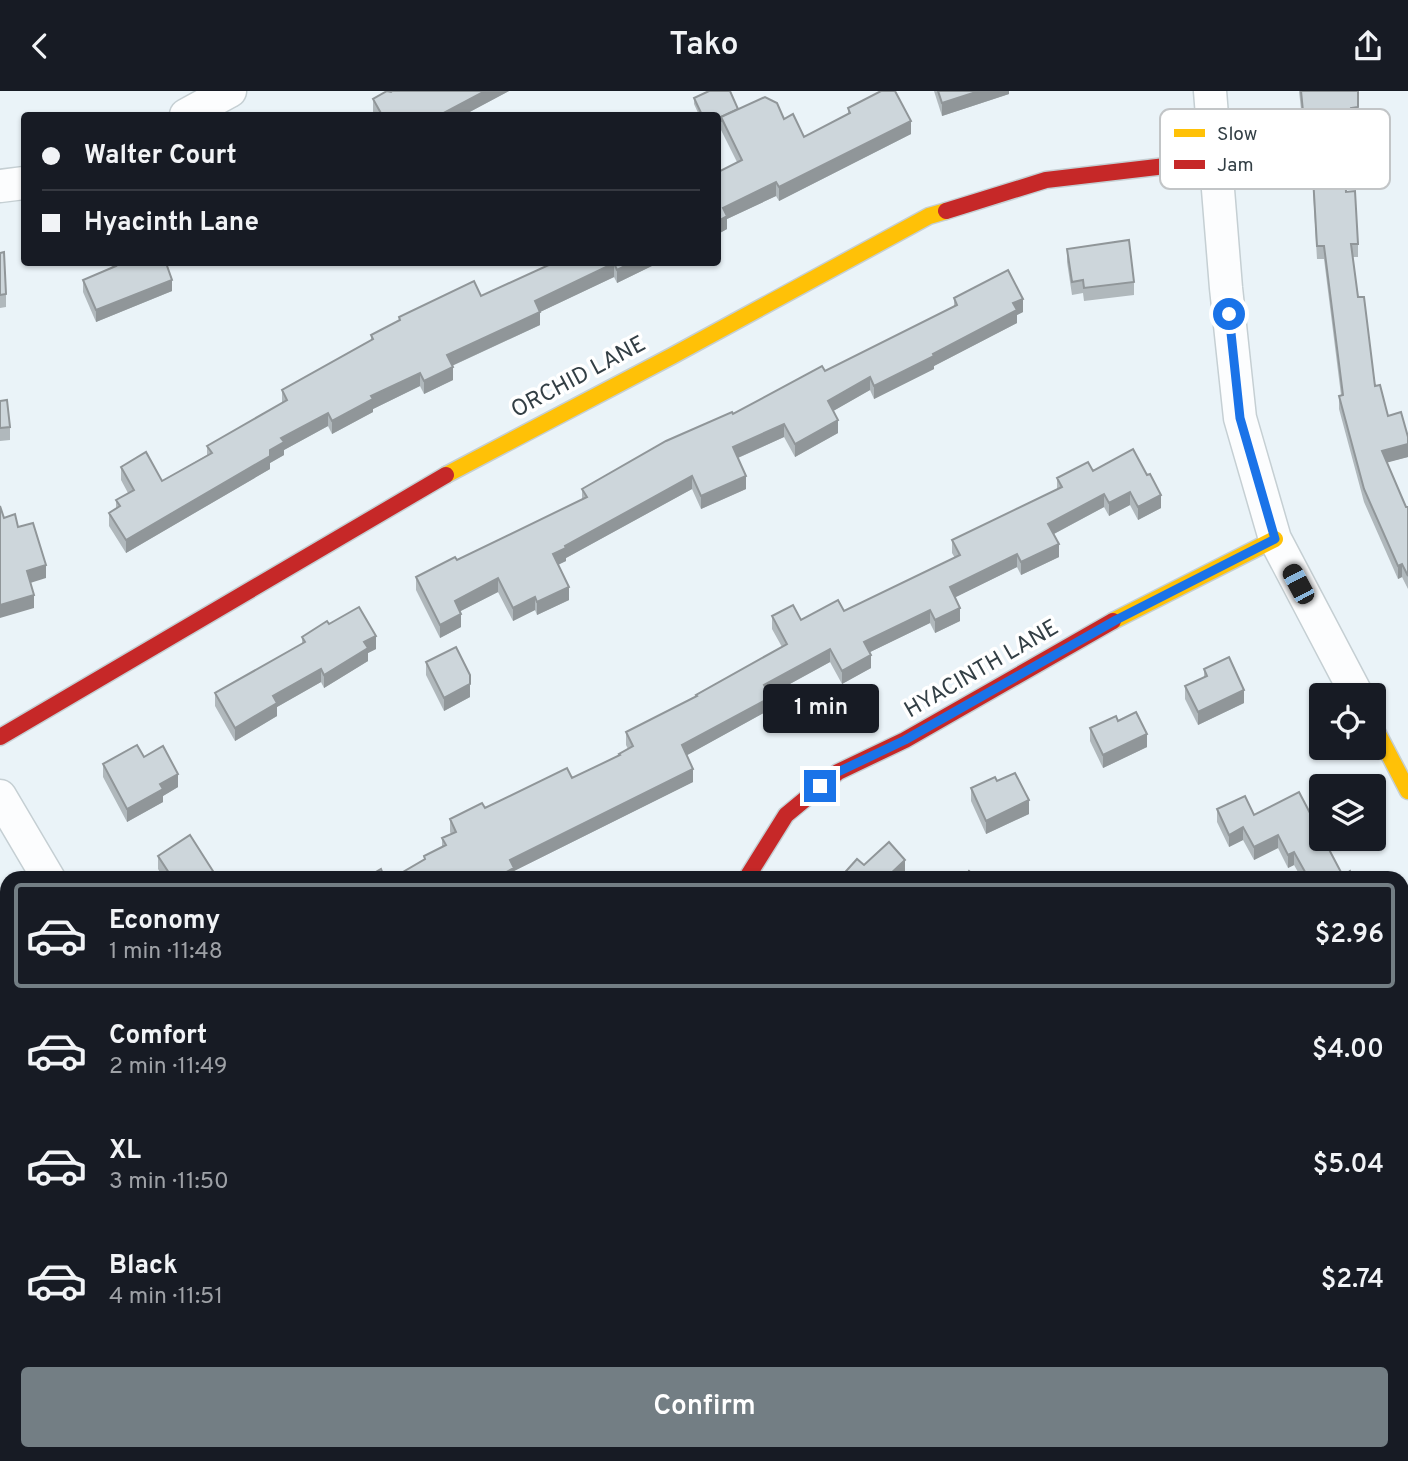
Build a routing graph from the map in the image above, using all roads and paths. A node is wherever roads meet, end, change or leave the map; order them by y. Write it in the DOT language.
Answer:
graph roads {
  1 [pos="230,91"];
  2 [pos="1210,91"];
  3 [pos="1212,109"];
  4 [pos="192,112"];
  5 [pos="1160,167"];
  6 [pos="21,183"];
  7 [pos="0,186"];
  8 [pos="1219,189"];
  9 [pos="1275,539"];
  10 [pos="1351,683"];
  11 [pos="0,737"];
  12 [pos="1386,749"];
  13 [pos="1408,791"];
  14 [pos="0,796"];
  15 [pos="44,871"];
  16 [pos="751,871"];
  1 -- 4 [label="street"];
  2 -- 3 [label="street"];
  5 -- 11 [label="street, ORCHID LANE"];
  6 -- 7 [label="street"];
  8 -- 9 [label="street"];
  9 -- 10 [label="street"];
  9 -- 16 [label="street, HYACINTH LANE"];
  12 -- 13 [label="street"];
  14 -- 15 [label="street"];
}
